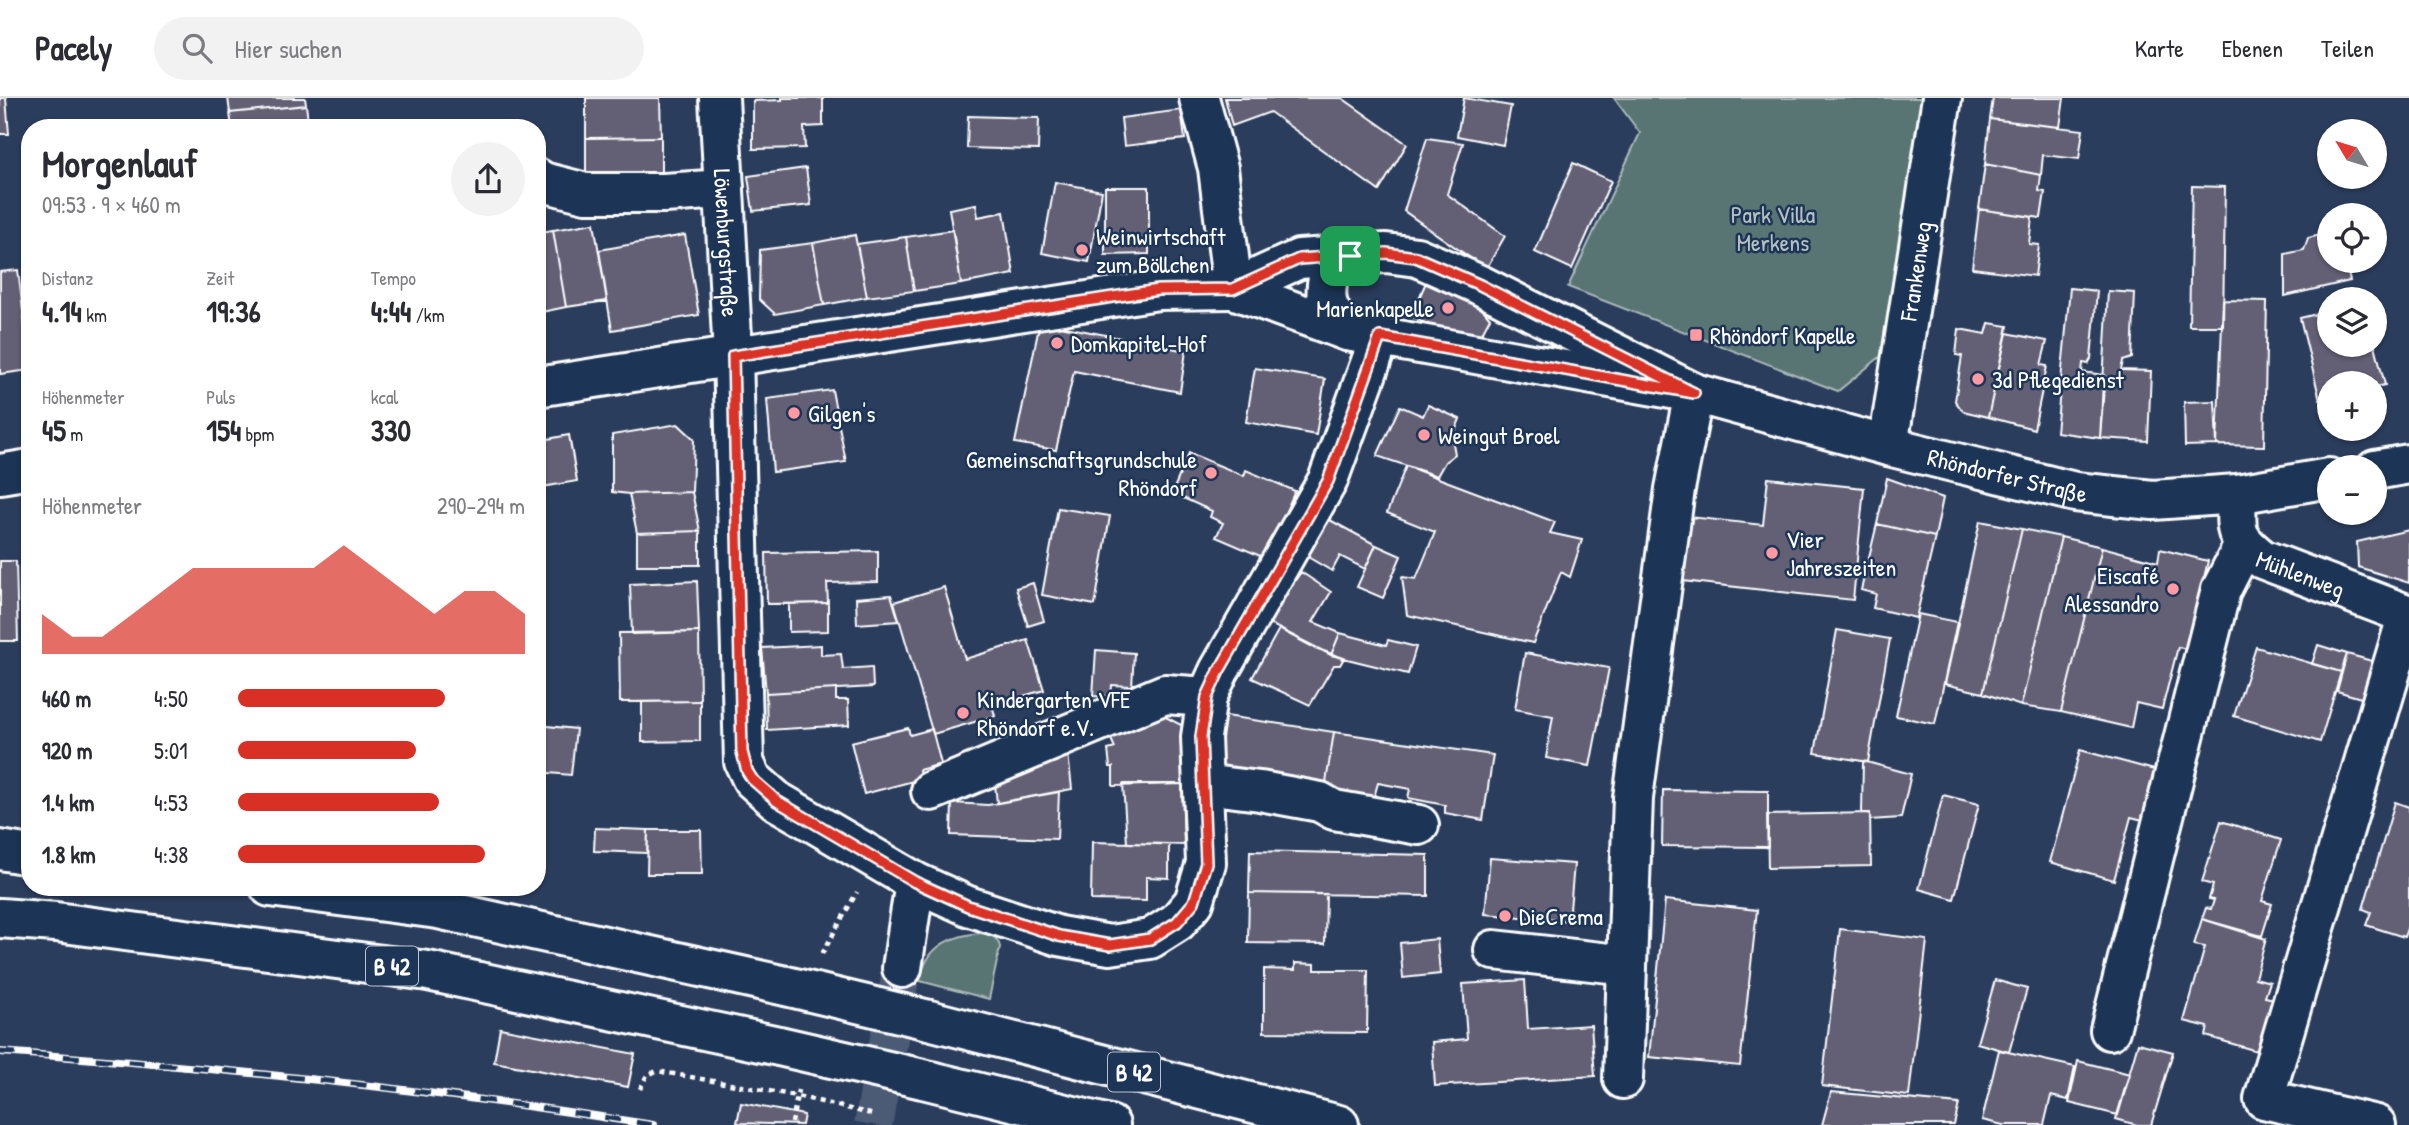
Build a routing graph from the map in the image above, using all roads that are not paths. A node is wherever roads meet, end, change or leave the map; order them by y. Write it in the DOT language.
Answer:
graph roads {
  1 [pos="719,98"];
  2 [pos="1199,98"];
  3 [pos="1942,98"];
  4 [pos="546,183"];
  5 [pos="724,189"];
  6 [pos="1350,256"];
  7 [pos="1233,289"];
  8 [pos="1363,334"];
  9 [pos="733,356"];
  10 [pos="546,386"];
  11 [pos="1694,393"];
  12 [pos="1888,446"];
  13 [pos="2409,464"];
  14 [pos="2387,468"];
  15 [pos="21,470"];
  16 [pos="0,474"];
  17 [pos="2317,480"];
  18 [pos="2237,494"];
  19 [pos="2244,545"];
  20 [pos="2408,615"];
  21 [pos="1207,697"];
  22 [pos="1203,784"];
  23 [pos="932,791"];
  24 [pos="1419,825"];
  25 [pos="0,850"];
  26 [pos="21,854"];
  27 [pos="915,882"];
  28 [pos="339,896"];
  29 [pos="0,918"];
  30 [pos="1494,950"];
  31 [pos="1627,965"];
  32 [pos="902,968"];
  33 [pos="2110,1030"];
  34 [pos="1623,1079"];
  35 [pos="1110,1125"];
  36 [pos="1339,1125"];
  37 [pos="2376,1125"];
  1 -- 5 [label="main road, Löwenburgstraße"];
  2 -- 7 [label="main road"];
  3 -- 12 [label="main road, Frankenweg"];
  4 -- 5 [label="main road"];
  5 -- 9 [label="main road, Löwenburgstraße"];
  6 -- 7 [label="main road, Rhöndorfer Straße"];
  6 -- 8 [label="main road"];
  6 -- 11 [label="main road, Rhöndorfer Straße"];
  7 -- 8 [label="main road, Rhöndorfer Straße"];
  7 -- 9 [label="main road, Rhöndorfer Straße"];
  8 -- 11 [label="main road, Rhöndorfer Straße"];
  8 -- 21 [label="main road"];
  9 -- 10 [label="main road, Rhöndorfer Straße"];
  9 -- 27 [label="main road, Löwenburgstraße"];
  11 -- 12 [label="main road, Rhöndorfer Straße"];
  11 -- 31 [label="main road"];
  12 -- 18 [label="main road, Rhöndorfer Straße"];
  13 -- 14 [label="main road"];
  15 -- 16 [label="main road"];
  17 -- 18 [label="main road, Rhöndorfer Straße"];
  18 -- 19 [label="main road, Mühlenweg"];
  19 -- 20 [label="main road, Mühlenweg"];
  19 -- 33 [label="main road"];
  20 -- 37 [label="main road"];
  21 -- 22 [label="main road"];
  21 -- 23 [label="main road"];
  22 -- 24 [label="main road"];
  22 -- 27 [label="main road, Löwenburgstraße"];
  25 -- 26 [label="main road"];
  27 -- 32 [label="main road"];
  28 -- 36 [label="main road, B 42, bridge"];
  29 -- 35 [label="main road, B 42, bridge"];
  30 -- 31 [label="main road"];
  31 -- 34 [label="main road"];
}
